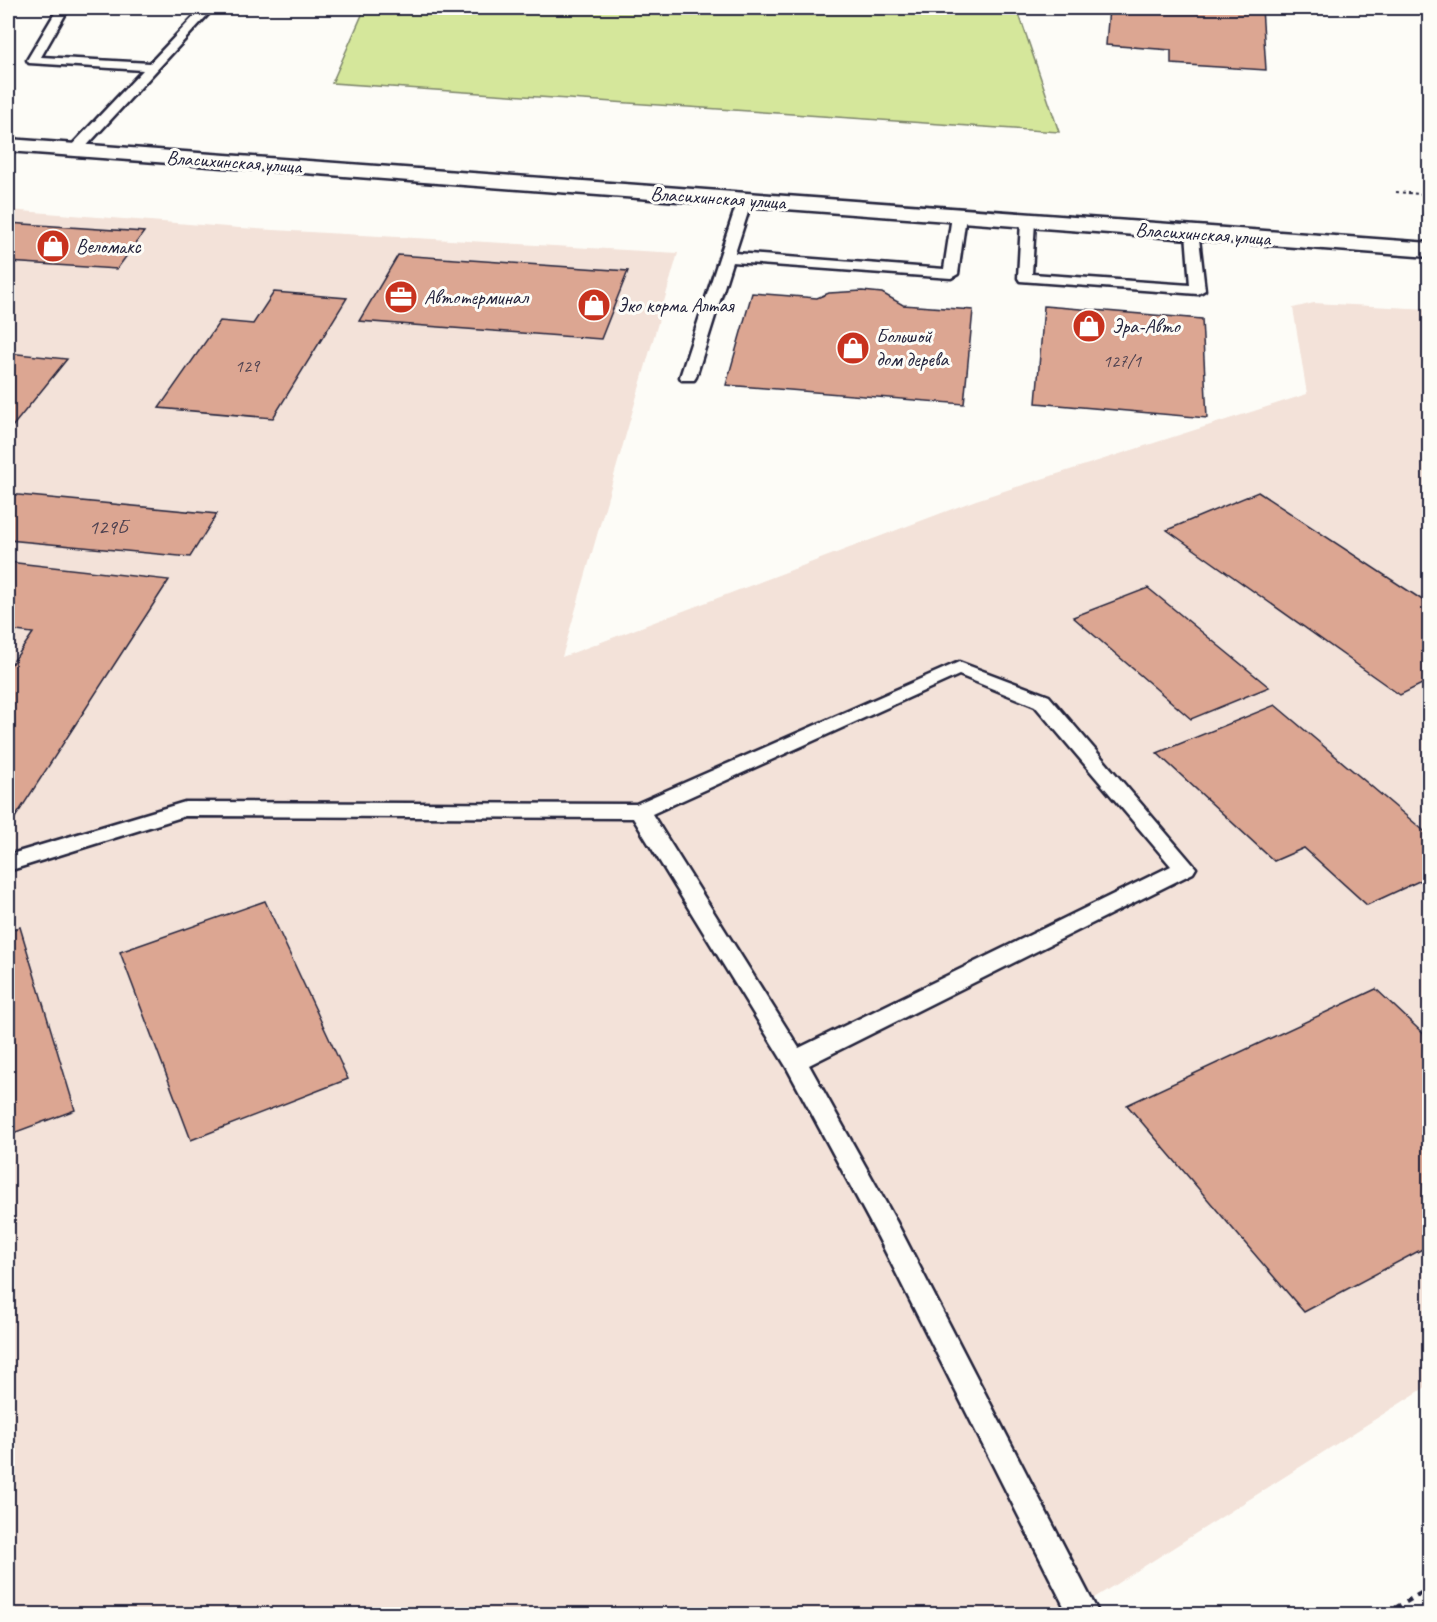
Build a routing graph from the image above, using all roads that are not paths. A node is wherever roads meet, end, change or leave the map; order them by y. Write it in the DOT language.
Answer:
graph roads {
  1 [pos="63,8"];
  2 [pos="207,8"];
  3 [pos="150,67"];
  4 [pos="8,145"];
  5 [pos="75,150"];
  6 [pos="745,200"];
  7 [pos="959,216"];
  8 [pos="1028,221"];
  9 [pos="1192,233"];
  10 [pos="1430,250"];
  11 [pos="727,257"];
  12 [pos="688,377"];
  13 [pos="639,811"];
  14 [pos="8,863"];
  15 [pos="795,1061"];
  16 [pos="1084,1614"];
  1 -- 3 [label="lane"];
  2 -- 3 [label="lane"];
  3 -- 5 [label="lane"];
  4 -- 5 [label="highway, Власихинская улица"];
  5 -- 6 [label="highway, Власихинская улица"];
  6 -- 7 [label="highway, Власихинская улица"];
  6 -- 11 [label="lane"];
  7 -- 8 [label="highway, Власихинская улица"];
  7 -- 11 [label="lane"];
  8 -- 9 [label="highway, Власихинская улица"];
  8 -- 9 [label="lane"];
  9 -- 10 [label="highway, Власихинская улица"];
  11 -- 12 [label="lane"];
  13 -- 14 [label="lane"];
  13 -- 15 [label="lane"];
  13 -- 15 [label="lane"];
  15 -- 16 [label="lane"];
}
